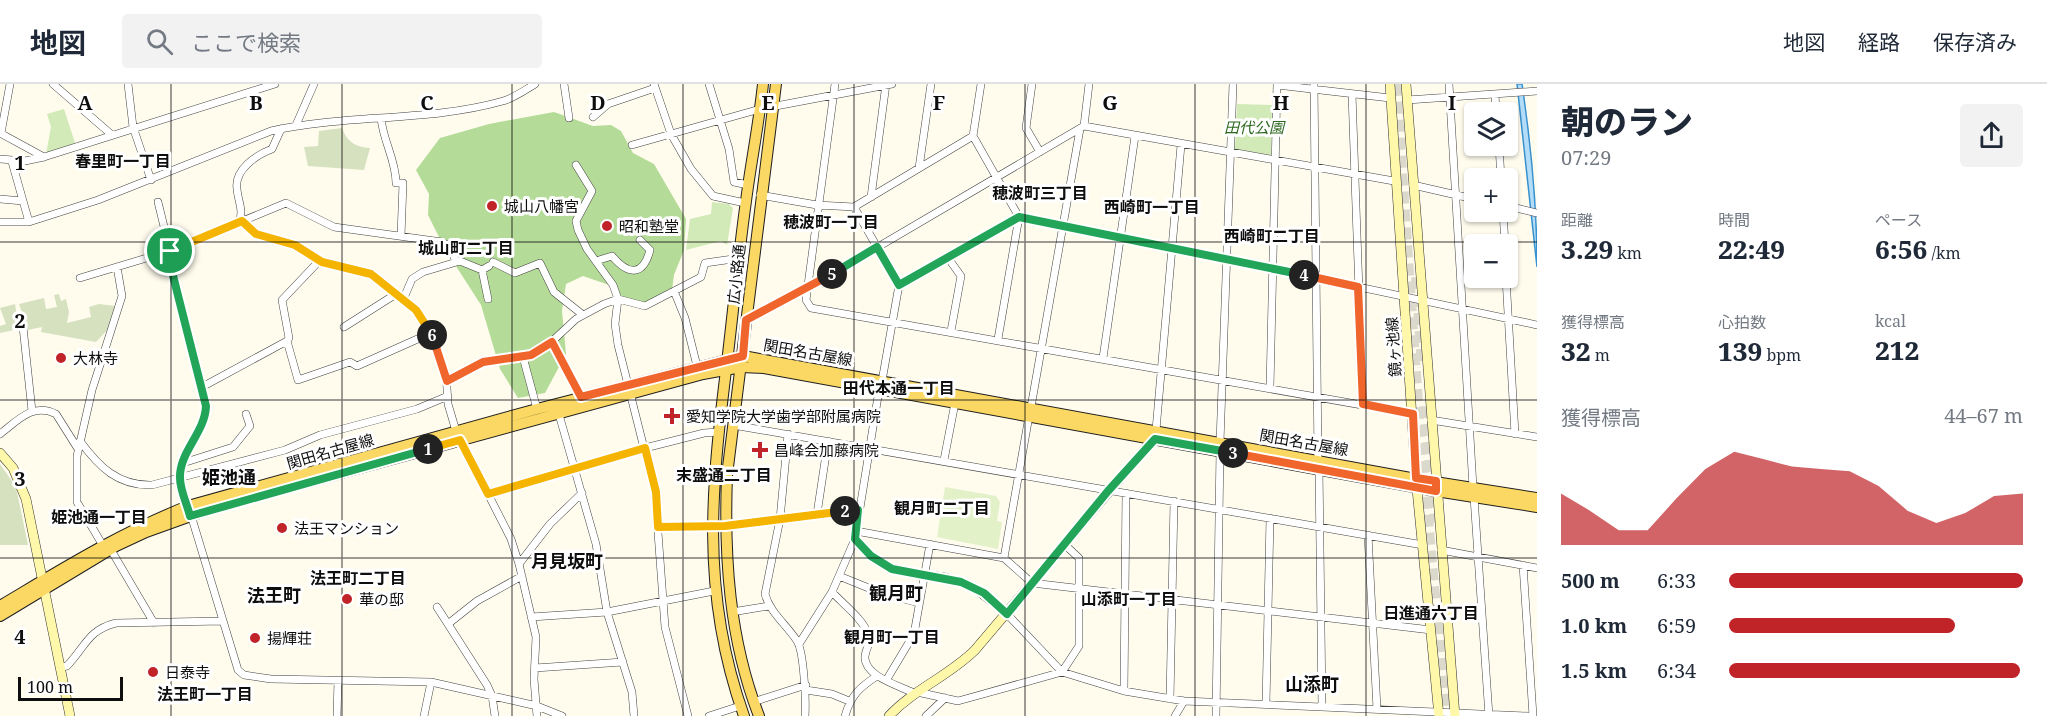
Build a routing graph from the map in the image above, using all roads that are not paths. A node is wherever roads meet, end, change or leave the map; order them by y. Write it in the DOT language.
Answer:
graph roads {
  1 [pos="10,84"];
  2 [pos="53,84"];
  3 [pos="128,84"];
  4 [pos="275,84"];
  5 [pos="314,84"];
  6 [pos="535,84"];
  7 [pos="564,84"];
  8 [pos="710,84"];
  9 [pos="763,84"];
  10 [pos="776,84"];
  11 [pos="835,84"];
  12 [pos="888,84"];
  13 [pos="931,84"];
  14 [pos="981,84"];
  15 [pos="1032,84"];
  16 [pos="1089,84"];
  17 [pos="1233,84"];
  18 [pos="1390,84"];
  19 [pos="1406,84"];
  20 [pos="1449,84"];
  21 [pos="1277,85"];
  22 [pos="654,86"];
  23 [pos="1314,87"];
  24 [pos="1537,91"];
  25 [pos="833,94"];
  26 [pos="1352,94"];
  27 [pos="1495,94"];
  28 [pos="1450,96"];
  29 [pos="1390,98"];
  30 [pos="1407,100"];
  31 [pos="1495,102"];
  32 [pos="773,108"];
  33 [pos="760,109"];
  34 [pos="593,117"];
  35 [pos="381,118"];
  36 [pos="569,118"];
  37 [pos="720,119"];
  38 [pos="296,125"];
  39 [pos="134,127"];
  40 [pos="1082,128"];
  41 [pos="281,129"];
  42 [pos="0,133"];
  43 [pos="671,134"];
  44 [pos="112,135"];
  45 [pos="973,136"];
  46 [pos="1135,136"];
  47 [pos="632,145"];
  48 [pos="1181,145"];
  49 [pos="1040,152"];
  50 [pos="1231,153"];
  51 [pos="44,157"];
  52 [pos="0,159"];
  53 [pos="12,162"];
  54 [pos="1275,162"];
  55 [pos="576,165"];
  56 [pos="919,168"];
  57 [pos="1315,168"];
  58 [pos="1354,175"];
  59 [pos="998,176"];
  60 [pos="151,180"];
  61 [pos="1394,181"];
  62 [pos="748,185"];
  63 [pos="1413,185"];
  64 [pos="760,195"];
  65 [pos="1457,195"];
  66 [pos="871,196"];
  67 [pos="1464,197"];
  68 [pos="0,199"];
  69 [pos="23,201"];
  70 [pos="158,202"];
  71 [pos="746,202"];
  72 [pos="818,205"];
  73 [pos="854,207"];
  74 [pos="1518,208"];
  75 [pos="1537,213"];
  76 [pos="1019,217"];
  77 [pos="241,221"];
  78 [pos="0,222"];
  79 [pos="29,222"];
  80 [pos="1063,225"];
  81 [pos="401,236"];
  82 [pos="1121,237"];
  83 [pos="640,240"];
  84 [pos="877,247"];
  85 [pos="1172,247"];
  86 [pos="169,251"];
  87 [pos="740,258"];
  88 [pos="948,258"];
  89 [pos="1228,258"];
  90 [pos="320,260"];
  91 [pos="596,261"];
  92 [pos="456,262"];
  93 [pos="488,266"];
  94 [pos="117,267"];
  95 [pos="1272,268"];
  96 [pos="80,278"];
  97 [pos="1316,278"];
  98 [pos="899,285"];
  99 [pos="1358,287"];
  100 [pos="808,288"];
  101 [pos="1506,288"];
  102 [pos="674,291"];
  103 [pos="396,294"];
  104 [pos="1405,297"];
  105 [pos="488,299"];
  106 [pos="618,299"];
  107 [pos="403,300"];
  108 [pos="1423,303"];
  109 [pos="1462,311"];
  110 [pos="583,315"];
  111 [pos="1508,319"];
  112 [pos="746,320"];
  113 [pos="893,321"];
  114 [pos="1537,325"];
  115 [pos="23,327"];
  116 [pos="344,327"];
  117 [pos="951,332"];
  118 [pos="431,333"];
  119 [pos="998,339"];
  120 [pos="286,341"];
  121 [pos="552,342"];
  122 [pos="1040,347"];
  123 [pos="743,356"];
  124 [pos="523,357"];
  125 [pos="727,358"];
  126 [pos="1103,358"];
  127 [pos="697,366"];
  128 [pos="741,367"];
  129 [pos="1161,368"];
  130 [pos="725,370"];
  131 [pos="1223,378"];
  132 [pos="447,381"];
  133 [pos="880,385"];
  134 [pos="202,387"];
  135 [pos="1270,387"];
  136 [pos="628,389"];
  137 [pos="448,396"];
  138 [pos="1318,396"];
  139 [pos="581,397"];
  140 [pos="955,403"];
  141 [pos="1363,404"];
  142 [pos="557,408"];
  143 [pos="537,409"];
  144 [pos="32,411"];
  145 [pos="1030,412"];
  146 [pos="246,414"];
  147 [pos="1413,414"];
  148 [pos="1431,420"];
  149 [pos="733,425"];
  150 [pos="1469,427"];
  151 [pos="718,432"];
  152 [pos="788,434"];
  153 [pos="1515,434"];
  154 [pos="0,435"];
  155 [pos="458,435"];
  156 [pos="1156,435"];
  157 [pos="1537,437"];
  158 [pos="828,441"];
  159 [pos="79,445"];
  160 [pos="1220,446"];
  161 [pos="645,448"];
  162 [pos="869,448"];
  163 [pos="0,453"];
  164 [pos="944,460"];
  165 [pos="183,463"];
  166 [pos="1318,464"];
  167 [pos="576,470"];
  168 [pos="1020,473"];
  169 [pos="180,479"];
  170 [pos="1417,483"];
  171 [pos="1436,486"];
  172 [pos="1108,491"];
  173 [pos="1474,492"];
  174 [pos="582,493"];
  175 [pos="1126,493"];
  176 [pos="488,494"];
  177 [pos="1537,498"];
  178 [pos="1174,501"];
  179 [pos="1537,507"];
  180 [pos="858,510"];
  181 [pos="1219,510"];
  182 [pos="189,511"];
  183 [pos="817,514"];
  184 [pos="1270,518"];
  185 [pos="780,519"];
  186 [pos="711,526"];
  187 [pos="725,526"];
  188 [pos="1319,526"];
  189 [pos="658,527"];
  190 [pos="856,535"];
  191 [pos="1368,535"];
  192 [pos="930,544"];
  193 [pos="1064,544"];
  194 [pos="1423,545"];
  195 [pos="106,547"];
  196 [pos="1441,550"];
  197 [pos="1477,556"];
  198 [pos="1004,558"];
  199 [pos="519,564"];
  200 [pos="1523,565"];
  201 [pos="1537,568"];
  202 [pos="924,574"];
  203 [pos="522,576"];
  204 [pos="839,576"];
  205 [pos="1032,583"];
  206 [pos="43,585"];
  207 [pos="1080,587"];
  208 [pos="714,591"];
  209 [pos="832,592"];
  210 [pos="1125,593"];
  211 [pos="1170,599"];
  212 [pos="663,601"];
  213 [pos="919,603"];
  214 [pos="1217,604"];
  215 [pos="0,606"];
  216 [pos="769,606"];
  217 [pos="437,607"];
  218 [pos="1268,610"];
  219 [pos="607,612"];
  220 [pos="732,612"];
  221 [pos="1007,614"];
  222 [pos="0,616"];
  223 [pos="531,617"];
  224 [pos="1320,617"];
  225 [pos="223,621"];
  226 [pos="154,623"];
  227 [pos="448,624"];
  228 [pos="1372,624"];
  229 [pos="1431,630"];
  230 [pos="799,644"];
  231 [pos="623,662"];
  232 [pos="62,667"];
  233 [pos="535,668"];
  234 [pos="1062,672"];
  235 [pos="877,676"];
  236 [pos="887,679"];
  237 [pos="338,680"];
  238 [pos="430,682"];
  239 [pos="806,687"];
  240 [pos="1124,691"];
  241 [pos="916,693"];
  242 [pos="492,696"];
  243 [pos="945,698"];
  244 [pos="1170,699"];
  245 [pos="849,701"];
  246 [pos="1184,701"];
  247 [pos="753,702"];
  248 [pos="1216,702"];
  249 [pos="1266,704"];
  250 [pos="537,706"];
  251 [pos="1322,707"];
  252 [pos="1377,709"];
  253 [pos="742,711"];
  254 [pos="1438,713"];
  255 [pos="1455,714"];
  256 [pos="1489,715"];
  257 [pos="70,716"];
  258 [pos="337,716"];
  259 [pos="424,716"];
  260 [pos="495,716"];
  261 [pos="537,716"];
  262 [pos="562,716"];
  263 [pos="634,716"];
  264 [pos="688,716"];
  265 [pos="709,716"];
  266 [pos="759,716"];
  267 [pos="805,716"];
  268 [pos="845,716"];
  269 [pos="889,716"];
  270 [pos="926,716"];
  271 [pos="1175,716"];
  272 [pos="1216,716"];
  273 [pos="1528,716"];
  274 [pos="1533,716"];
  1 -- 42 [label="street"];
  2 -- 44 [label="street"];
  3 -- 39 [label="street"];
  4 -- 39 [label="street"];
  5 -- 38 [label="street"];
  6 -- 35 [label="street"];
  7 -- 36 [label="street"];
  8 -- 37 [label="street"];
  9 -- 33 [label="main road, 広小路通"];
  10 -- 32 [label="main road, 広小路通"];
  11 -- 25 [label="street"];
  12 -- 25 [label="street"];
  12 -- 66 [label="street"];
  13 -- 56 [label="street"];
  14 -- 45 [label="street"];
  15 -- 49 [label="street"];
  16 -- 40 [label="street"];
  17 -- 50 [label="street"];
  18 -- 29 [label="street, 鏡ヶ池線"];
  19 -- 30 [label="street"];
  20 -- 28 [label="street"];
  21 -- 23 [label="street"];
  21 -- 54 [label="street"];
  22 -- 34 [label="street"];
  22 -- 43 [label="street"];
  23 -- 26 [label="street"];
  23 -- 57 [label="street"];
  24 -- 27 [label="street"];
  25 -- 32 [label="street"];
  25 -- 72 [label="street"];
  26 -- 29 [label="street"];
  26 -- 58 [label="street"];
  27 -- 28 [label="street"];
  27 -- 31 [label="street"];
  28 -- 30 [label="street"];
  28 -- 65 [label="street"];
  29 -- 61 [label="street, 鏡ヶ池線"];
  30 -- 63 [label="street"];
  32 -- 33 [label="street"];
  32 -- 64 [label="main road, 広小路通"];
  33 -- 37 [label="street"];
  33 -- 62 [label="main road, 広小路通"];
  35 -- 38 [label="street"];
  35 -- 81 [label="street"];
  37 -- 43 [label="street"];
  37 -- 62 [label="street"];
  38 -- 41 [label="street"];
  39 -- 44 [label="street"];
  39 -- 60 [label="street"];
  40 -- 46 [label="street"];
  40 -- 49 [label="street"];
  40 -- 80 [label="street"];
  41 -- 60 [label="street"];
  41 -- 77 [label="street"];
  42 -- 51 [label="street"];
  43 -- 47 [label="street"];
  43 -- 71 [label="street"];
  44 -- 51 [label="street"];
  45 -- 56 [label="street"];
  45 -- 59 [label="street"];
  46 -- 48 [label="street"];
  46 -- 82 [label="street"];
  48 -- 50 [label="street"];
  48 -- 85 [label="street"];
  49 -- 59 [label="street"];
  50 -- 54 [label="street"];
  50 -- 89 [label="street"];
  51 -- 53 [label="street"];
  52 -- 53 [label="street"];
  53 -- 69 [label="street"];
  54 -- 57 [label="street"];
  54 -- 95 [label="street"];
  55 -- 91 [label="street"];
  56 -- 66 [label="street"];
  57 -- 58 [label="street"];
  57 -- 97 [label="street"];
  58 -- 61 [label="street"];
  58 -- 99 [label="street"];
  59 -- 76 [label="street"];
  59 -- 84 [label="street"];
  60 -- 79 [label="street"];
  61 -- 104 [label="street, 鏡ヶ池線"];
  62 -- 71 [label="main road, 広小路通"];
  63 -- 65 [label="street"];
  63 -- 108 [label="street"];
  64 -- 72 [label="street"];
  64 -- 112 [label="main road, 広小路通"];
  65 -- 67 [label="street"];
  65 -- 109 [label="street"];
  66 -- 73 [label="street"];
  68 -- 69 [label="street"];
  69 -- 79 [label="street"];
  70 -- 86 [label="street"];
  71 -- 87 [label="main road, 広小路通"];
  72 -- 73 [label="street"];
  72 -- 100 [label="street"];
  73 -- 84 [label="street"];
  74 -- 75 [label="street"];
  76 -- 80 [label="street"];
  76 -- 88 [label="street"];
  76 -- 119 [label="street"];
  77 -- 81 [label="street"];
  77 -- 86 [label="street"];
  77 -- 90 [label="street"];
  78 -- 79 [label="street"];
  80 -- 82 [label="street"];
  80 -- 122 [label="street"];
  81 -- 92 [label="street"];
  82 -- 85 [label="street"];
  82 -- 126 [label="street"];
  83 -- 91 [label="street"];
  84 -- 98 [label="street"];
  84 -- 100 [label="street"];
  85 -- 89 [label="street"];
  85 -- 129 [label="street"];
  86 -- 94 [label="street"];
  86 -- 134 [label="street"];
  87 -- 102 [label="street"];
  87 -- 125 [label="main road, 広小路通"];
  88 -- 98 [label="street"];
  88 -- 117 [label="street"];
  89 -- 95 [label="street"];
  89 -- 131 [label="street"];
  90 -- 103 [label="street"];
  90 -- 120 [label="street"];
  91 -- 106 [label="street"];
  92 -- 93 [label="street"];
  92 -- 107 [label="street"];
  93 -- 105 [label="street"];
  93 -- 110 [label="street"];
  94 -- 96 [label="street"];
  94 -- 159 [label="street"];
  95 -- 97 [label="street"];
  95 -- 135 [label="street"];
  97 -- 99 [label="street"];
  97 -- 138 [label="street"];
  98 -- 113 [label="street"];
  99 -- 104 [label="street"];
  99 -- 141 [label="street"];
  100 -- 112 [label="street"];
  100 -- 113 [label="street"];
  101 -- 111 [label="street"];
  102 -- 106 [label="street"];
  102 -- 127 [label="street"];
  103 -- 107 [label="street"];
  103 -- 116 [label="street"];
  104 -- 108 [label="street"];
  104 -- 147 [label="street, 鏡ヶ池線"];
  106 -- 110 [label="street"];
  106 -- 136 [label="street"];
  107 -- 118 [label="street"];
  108 -- 109 [label="street"];
  108 -- 148 [label="street"];
  109 -- 111 [label="street"];
  109 -- 150 [label="street"];
  110 -- 121 [label="street"];
  111 -- 114 [label="street"];
  111 -- 153 [label="street"];
  112 -- 123 [label="main road, 広小路通"];
  113 -- 117 [label="street"];
  113 -- 133 [label="street"];
  115 -- 144 [label="street"];
  117 -- 119 [label="street"];
  118 -- 120 [label="street"];
  118 -- 132 [label="street"];
  119 -- 122 [label="street"];
  120 -- 134 [label="street"];
  121 -- 124 [label="street"];
  121 -- 139 [label="street"];
  122 -- 126 [label="street"];
  122 -- 145 [label="street"];
  123 -- 125 [label="main road, 関田名古屋線"];
  123 -- 128 [label="main road, 広小路通"];
  123 -- 133 [label="main road, 関田名古屋線"];
  124 -- 132 [label="street"];
  124 -- 143 [label="street"];
  125 -- 127 [label="main road, 関田名古屋線"];
  125 -- 130 [label="main road, 広小路通"];
  126 -- 129 [label="street"];
  127 -- 136 [label="main road, 関田名古屋線"];
  128 -- 130 [label="main road, 関田名古屋線"];
  128 -- 133 [label="main road, 関田名古屋線"];
  128 -- 149 [label="main road, 広小路通"];
  129 -- 131 [label="street"];
  129 -- 156 [label="street"];
  130 -- 136 [label="main road, 関田名古屋線"];
  130 -- 151 [label="main road, 広小路通"];
  131 -- 135 [label="street"];
  131 -- 160 [label="street"];
  132 -- 137 [label="street"];
  133 -- 140 [label="main road, 関田名古屋線"];
  133 -- 145 [label="main road, 関田名古屋線"];
  133 -- 162 [label="street"];
  134 -- 165 [label="street"];
  135 -- 138 [label="street"];
  136 -- 139 [label="main road, 関田名古屋線"];
  136 -- 142 [label="main road, 関田名古屋線"];
  136 -- 161 [label="street"];
  137 -- 155 [label="street"];
  137 -- 169 [label="street"];
  138 -- 141 [label="street"];
  138 -- 166 [label="street"];
  139 -- 142 [label="main road, 関田名古屋線"];
  140 -- 145 [label="main road, 関田名古屋線"];
  140 -- 164 [label="street"];
  141 -- 147 [label="street"];
  142 -- 143 [label="main road, 関田名古屋線"];
  142 -- 155 [label="main road, 関田名古屋線"];
  142 -- 167 [label="street"];
  143 -- 155 [label="main road, 関田名古屋線"];
  144 -- 154 [label="street"];
  144 -- 159 [label="street"];
  145 -- 156 [label="main road, 関田名古屋線"];
  145 -- 168 [label="street"];
  146 -- 165 [label="street"];
  147 -- 170 [label="street, 鏡ヶ池線"];
  148 -- 150 [label="street"];
  148 -- 171 [label="street"];
  149 -- 152 [label="street"];
  149 -- 187 [label="main road, 広小路通"];
  150 -- 153 [label="street"];
  150 -- 173 [label="street"];
  151 -- 161 [label="street"];
  151 -- 186 [label="main road, 広小路通"];
  152 -- 158 [label="street"];
  152 -- 185 [label="street"];
  153 -- 157 [label="street"];
  155 -- 176 [label="street"];
  155 -- 182 [label="main road, 関田名古屋線"];
  156 -- 160 [label="main road, 関田名古屋線"];
  156 -- 172 [label="street"];
  158 -- 162 [label="street"];
  158 -- 183 [label="street"];
  159 -- 169 [label="street"];
  159 -- 195 [label="street"];
  160 -- 166 [label="main road, 関田名古屋線"];
  160 -- 181 [label="street"];
  161 -- 167 [label="street"];
  161 -- 189 [label="street"];
  162 -- 164 [label="street"];
  162 -- 180 [label="street"];
  163 -- 206 [label="street"];
  164 -- 168 [label="street"];
  165 -- 169 [label="street"];
  166 -- 170 [label="main road, 関田名古屋線"];
  166 -- 188 [label="street"];
  167 -- 174 [label="street"];
  167 -- 176 [label="street"];
  168 -- 172 [label="street"];
  168 -- 198 [label="street"];
  169 -- 182 [label="street"];
  170 -- 171 [label="main road, 関田名古屋線"];
  170 -- 194 [label="street, 鏡ヶ池線"];
  171 -- 173 [label="main road, 関田名古屋線"];
  171 -- 196 [label="street"];
  172 -- 175 [label="street"];
  172 -- 193 [label="street"];
  173 -- 177 [label="main road, 関田名古屋線"];
  173 -- 179 [label="main road, 関田名古屋線"];
  173 -- 197 [label="street"];
  174 -- 199 [label="street"];
  174 -- 219 [label="street"];
  175 -- 178 [label="street"];
  175 -- 210 [label="street"];
  176 -- 199 [label="street"];
  178 -- 181 [label="street"];
  178 -- 211 [label="street"];
  180 -- 183 [label="street"];
  180 -- 190 [label="street"];
  181 -- 184 [label="street"];
  181 -- 214 [label="street"];
  182 -- 195 [label="main road, 関田名古屋線"];
  182 -- 225 [label="street"];
  183 -- 185 [label="street"];
  184 -- 188 [label="street"];
  184 -- 218 [label="street"];
  185 -- 187 [label="street"];
  185 -- 216 [label="street"];
  186 -- 187 [label="street"];
  186 -- 189 [label="street"];
  186 -- 208 [label="main road, 広小路通"];
  187 -- 220 [label="main road, 広小路通"];
  188 -- 191 [label="street"];
  188 -- 224 [label="street"];
  189 -- 212 [label="street"];
  190 -- 192 [label="street"];
  190 -- 202 [label="street"];
  190 -- 204 [label="street"];
  191 -- 194 [label="street"];
  191 -- 228 [label="street"];
  192 -- 198 [label="street"];
  192 -- 202 [label="street"];
  193 -- 205 [label="street"];
  193 -- 207 [label="street"];
  194 -- 229 [label="street, 鏡ヶ池線"];
  195 -- 206 [label="main road, 関田名古屋線"];
  195 -- 226 [label="street"];
  196 -- 197 [label="street"];
  196 -- 255 [label="street"];
  197 -- 200 [label="street"];
  197 -- 256 [label="street"];
  198 -- 205 [label="street"];
  199 -- 203 [label="street"];
  200 -- 201 [label="street"];
  200 -- 274 [label="street"];
  202 -- 213 [label="street"];
  202 -- 221 [label="street"];
  203 -- 223 [label="street"];
  203 -- 227 [label="street"];
  204 -- 209 [label="street"];
  204 -- 213 [label="street"];
  205 -- 207 [label="street"];
  205 -- 221 [label="street"];
  206 -- 215 [label="main road, 関田名古屋線"];
  206 -- 222 [label="main road, 関田名古屋線"];
  206 -- 232 [label="street"];
  207 -- 210 [label="street"];
  207 -- 234 [label="street"];
  208 -- 212 [label="street"];
  208 -- 253 [label="main road, 広小路通"];
  209 -- 230 [label="street"];
  209 -- 235 [label="street"];
  210 -- 211 [label="street"];
  210 -- 240 [label="street"];
  211 -- 214 [label="street"];
  211 -- 244 [label="street"];
  212 -- 219 [label="street"];
  212 -- 264 [label="street"];
  213 -- 236 [label="street"];
  214 -- 218 [label="street"];
  214 -- 248 [label="street"];
  216 -- 220 [label="street"];
  216 -- 230 [label="street"];
  217 -- 227 [label="street"];
  218 -- 224 [label="street"];
  218 -- 249 [label="street"];
  219 -- 223 [label="street"];
  219 -- 231 [label="street"];
  220 -- 247 [label="main road, 広小路通"];
  221 -- 234 [label="street"];
  221 -- 241 [label="street"];
  223 -- 233 [label="street"];
  224 -- 228 [label="street"];
  224 -- 251 [label="street"];
  225 -- 226 [label="street"];
  225 -- 237 [label="street"];
  226 -- 232 [label="street"];
  227 -- 242 [label="street"];
  228 -- 229 [label="street"];
  228 -- 252 [label="street"];
  229 -- 254 [label="street, 鏡ヶ池線"];
  230 -- 239 [label="street"];
  231 -- 233 [label="street"];
  231 -- 263 [label="street"];
  232 -- 257 [label="street"];
  233 -- 250 [label="street"];
  234 -- 240 [label="street"];
  234 -- 243 [label="street"];
  235 -- 236 [label="street"];
  235 -- 245 [label="street"];
  236 -- 241 [label="street"];
  237 -- 238 [label="street"];
  237 -- 258 [label="street"];
  238 -- 242 [label="street"];
  238 -- 259 [label="street"];
  239 -- 245 [label="street"];
  239 -- 247 [label="street"];
  239 -- 267 [label="street"];
  240 -- 244 [label="street"];
  241 -- 243 [label="street"];
  241 -- 269 [label="street"];
  242 -- 250 [label="street"];
  242 -- 260 [label="street"];
  243 -- 270 [label="street"];
  244 -- 246 [label="street"];
  245 -- 268 [label="street"];
  246 -- 248 [label="street"];
  246 -- 271 [label="street"];
  247 -- 266 [label="main road, 広小路通"];
  248 -- 249 [label="street"];
  248 -- 272 [label="street"];
  249 -- 251 [label="street"];
  250 -- 261 [label="street"];
  250 -- 262 [label="street"];
  251 -- 252 [label="street"];
  252 -- 254 [label="street"];
  253 -- 265 [label="street"];
  254 -- 255 [label="street"];
  255 -- 256 [label="street"];
  256 -- 273 [label="street"];
}
